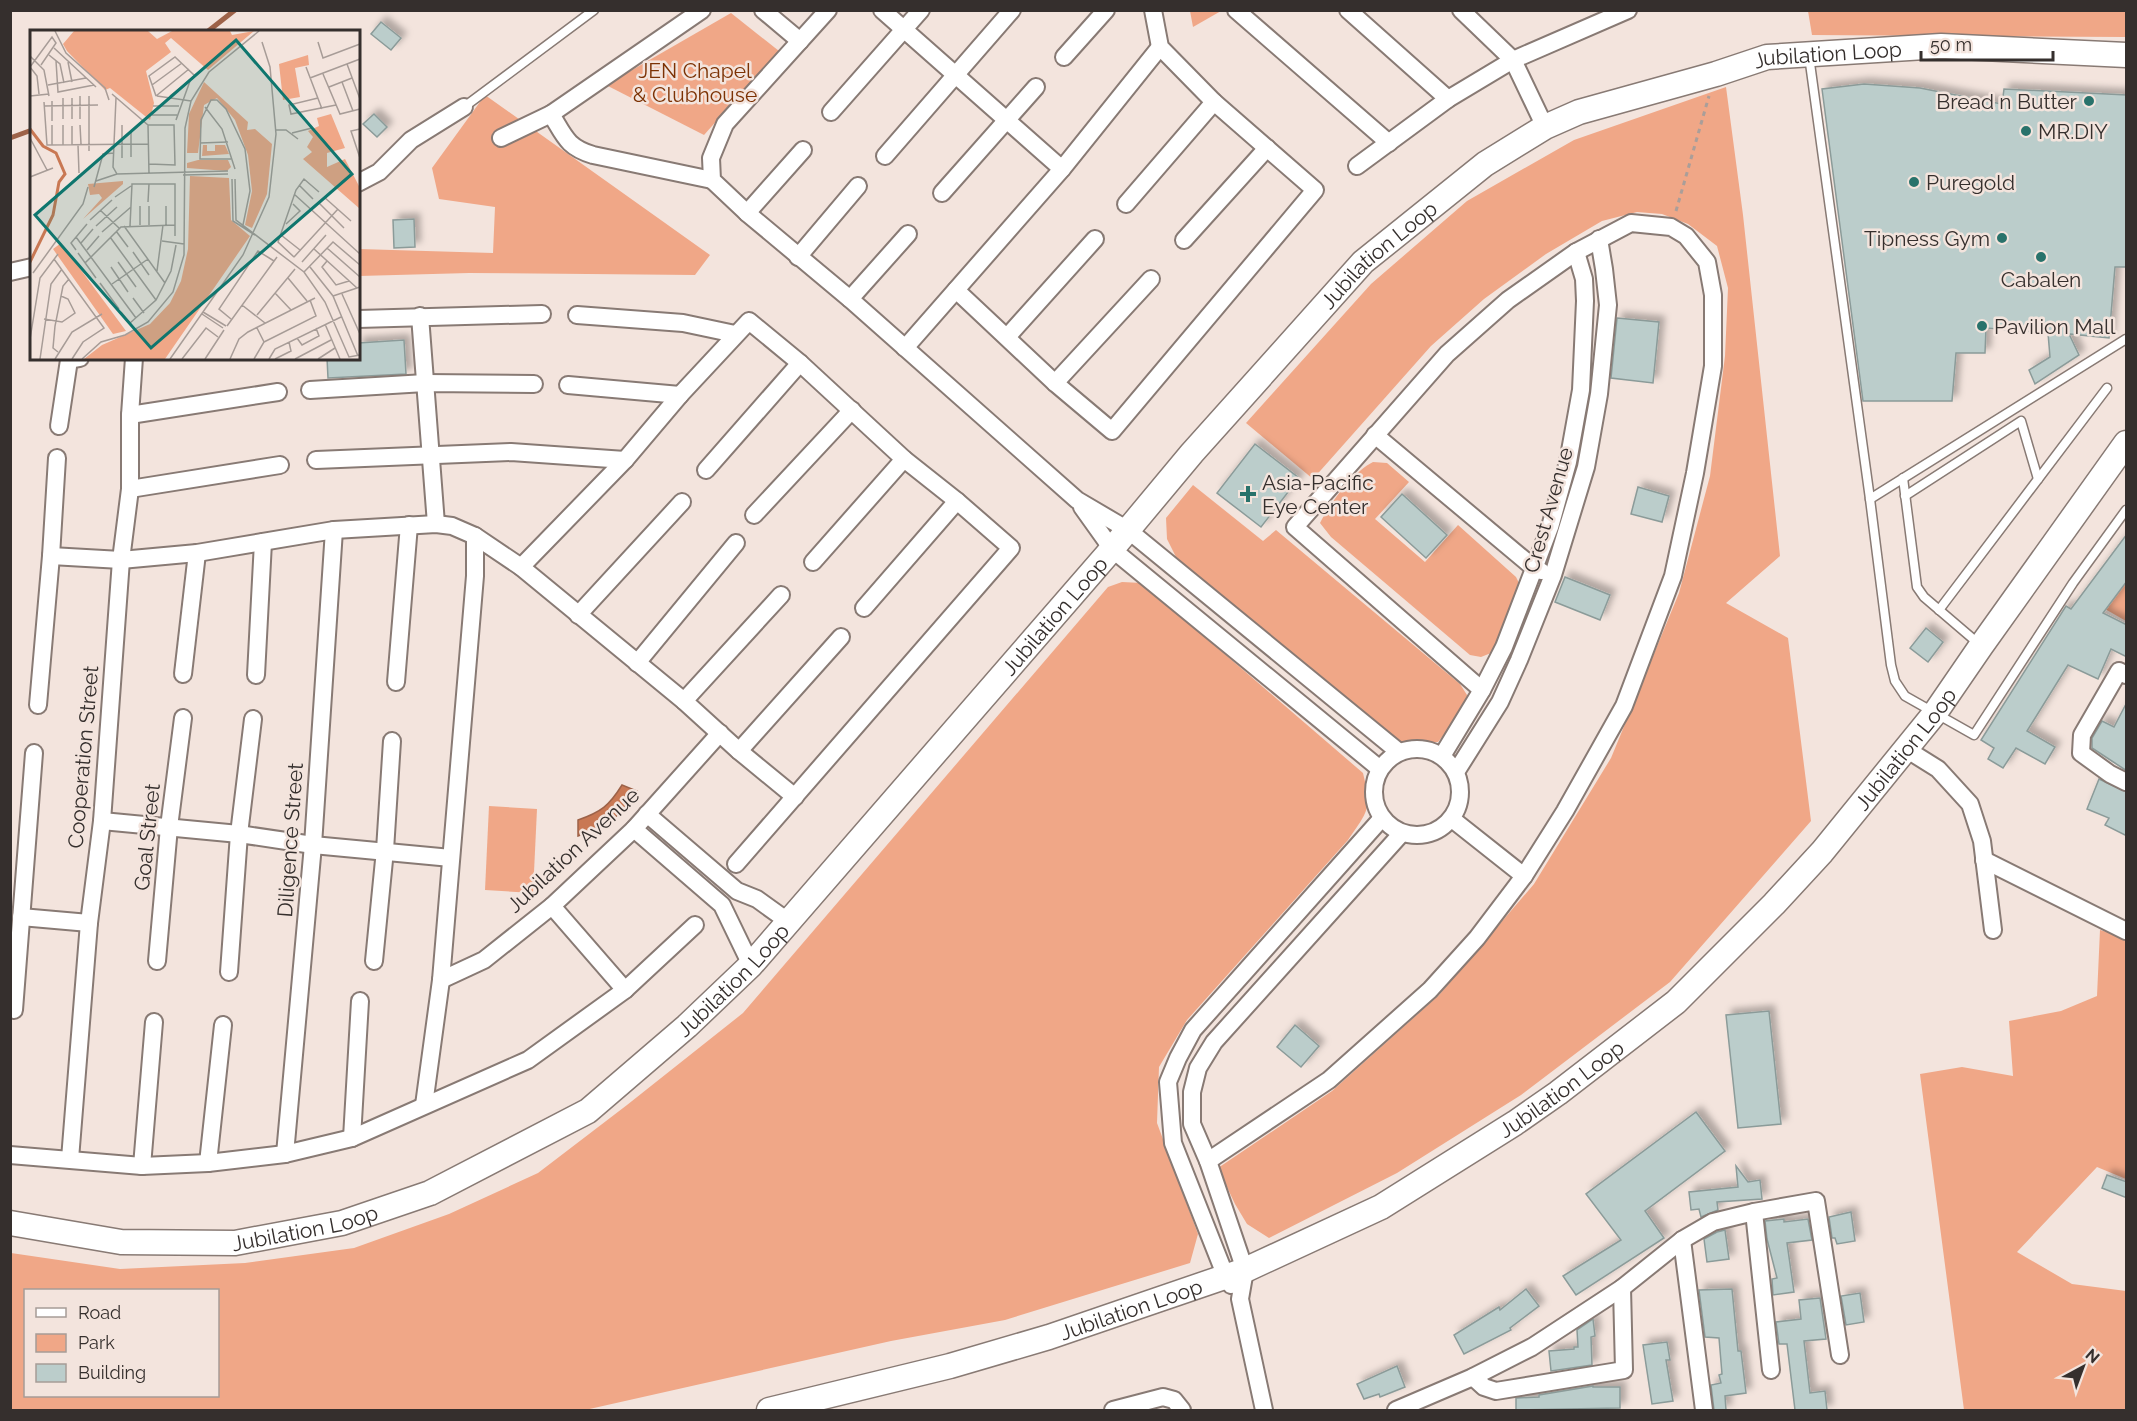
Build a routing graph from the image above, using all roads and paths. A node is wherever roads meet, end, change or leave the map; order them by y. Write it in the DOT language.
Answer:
graph roads {
  1 [pos="594,10"];
  2 [pos="702,10"];
  3 [pos="763,10"];
  4 [pos="828,10"];
  5 [pos="882,10"];
  6 [pos="921,10"];
  7 [pos="1012,10"];
  8 [pos="1106,10"];
  9 [pos="1153,10"];
  10 [pos="1236,10"];
  11 [pos="1348,10"];
  12 [pos="1461,10"];
  13 [pos="1629,10"];
  14 [pos="905,30"];
  15 [pos="800,41"];
  16 [pos="1160,47"];
  17 [pos="1809,53"];
  18 [pos="2127,56"];
  19 [pos="1064,57"];
  20 [pos="1513,60"];
  21 [pos="1716,74"];
  22 [pos="956,76"];
  23 [pos="1036,87"];
  24 [pos="1448,99"];
  25 [pos="1214,102"];
  26 [pos="464,107"];
  27 [pos="831,112"];
  28 [pos="551,114"];
  29 [pos="1005,120"];
  30 [pos="1545,127"];
  31 [pos="501,138"];
  32 [pos="1389,143"];
  33 [pos="1267,148"];
  34 [pos="803,150"];
  35 [pos="885,156"];
  36 [pos="1358,166"];
  37 [pos="1062,169"];
  38 [pos="712,180"];
  39 [pos="360,182"];
  40 [pos="858,186"];
  41 [pos="942,193"];
  42 [pos="1126,204"];
  43 [pos="747,213"];
  44 [pos="1671,227"];
  45 [pos="908,234"];
  46 [pos="1095,239"];
  47 [pos="1184,240"];
  48 [pos="1599,240"];
  49 [pos="1576,252"];
  50 [pos="798,257"];
  51 [pos="30,267"];
  52 [pos="10,272"];
  53 [pos="1150,279"];
  54 [pos="956,290"];
  55 [pos="850,299"];
  56 [pos="542,315"];
  57 [pos="577,315"];
  58 [pos="420,316"];
  59 [pos="360,319"];
  60 [pos="735,334"];
  61 [pos="1007,337"];
  62 [pos="2127,339"];
  63 [pos="905,348"];
  64 [pos="69,360"];
  65 [pos="134,360"];
  66 [pos="800,363"];
  67 [pos="425,383"];
  68 [pos="1055,383"];
  69 [pos="534,384"];
  70 [pos="568,385"];
  71 [pos="2107,388"];
  72 [pos="310,390"];
  73 [pos="278,392"];
  74 [pos="680,395"];
  75 [pos="852,410"];
  76 [pos="130,415"];
  77 [pos="59,426"];
  78 [pos="1375,435"];
  79 [pos="2127,443"];
  80 [pos="430,455"];
  81 [pos="57,458"];
  82 [pos="904,459"];
  83 [pos="316,460"];
  84 [pos="625,460"];
  85 [pos="280,465"];
  86 [pos="706,470"];
  87 [pos="1903,478"];
  88 [pos="2038,479"];
  89 [pos="130,489"];
  90 [pos="1905,496"];
  91 [pos="1870,499"];
  92 [pos="957,501"];
  93 [pos="1077,501"];
  94 [pos="682,502"];
  95 [pos="2127,510"];
  96 [pos="754,515"];
  97 [pos="436,524"];
  98 [pos="409,525"];
  99 [pos="334,530"];
  100 [pos="1128,530"];
  101 [pos="475,536"];
  102 [pos="263,542"];
  103 [pos="736,543"];
  104 [pos="1112,549"];
  105 [pos="197,553"];
  106 [pos="51,556"];
  107 [pos="121,560"];
  108 [pos="813,562"];
  109 [pos="521,567"];
  110 [pos="1534,568"];
  111 [pos="1553,575"];
  112 [pos="782,595"];
  113 [pos="864,608"];
  114 [pos="1939,610"];
  115 [pos="578,615"];
  116 [pos="840,637"];
  117 [pos="1981,645"];
  118 [pos="637,663"];
  119 [pos="183,674"];
  120 [pos="256,675"];
  121 [pos="2127,675"];
  122 [pos="396,682"];
  123 [pos="1482,690"];
  124 [pos="684,701"];
  125 [pos="38,705"];
  126 [pos="1935,713"];
  127 [pos="183,718"];
  128 [pos="253,719"];
  129 [pos="720,733"];
  130 [pos="392,741"];
  131 [pos="1906,749"];
  132 [pos="739,751"];
  133 [pos="1399,752"];
  134 [pos="34,753"];
  135 [pos="1442,756"];
  136 [pos="1380,769"];
  137 [pos="1456,772"];
  138 [pos="2127,782"];
  139 [pos="795,796"];
  140 [pos="647,814"];
  141 [pos="1382,818"];
  142 [pos="1452,819"];
  143 [pos="102,821"];
  144 [pos="169,827"];
  145 [pos="634,829"];
  146 [pos="1402,832"];
  147 [pos="239,834"];
  148 [pos="313,845"];
  149 [pos="385,850"];
  150 [pos="451,858"];
  151 [pos="1984,860"];
  152 [pos="736,864"];
  153 [pos="1524,876"];
  154 [pos="737,891"];
  155 [pos="722,904"];
  156 [pos="552,906"];
  157 [pos="21,917"];
  158 [pos="89,922"];
  159 [pos="789,922"];
  160 [pos="695,925"];
  161 [pos="1993,930"];
  162 [pos="2127,931"];
  163 [pos="157,961"];
  164 [pos="374,961"];
  165 [pos="751,965"];
  166 [pos="229,972"];
  167 [pos="441,980"];
  168 [pos="625,990"];
  169 [pos="360,1001"];
  170 [pos="14,1010"];
  171 [pos="154,1022"];
  172 [pos="223,1025"];
  173 [pos="424,1105"];
  174 [pos="352,1138"];
  175 [pos="285,1154"];
  176 [pos="10,1155"];
  177 [pos="69,1159"];
  178 [pos="1208,1161"];
  179 [pos="208,1163"];
  180 [pos="142,1166"];
  181 [pos="1754,1212"];
  182 [pos="10,1223"];
  183 [pos="1682,1240"];
  184 [pos="1235,1273"];
  185 [pos="1622,1288"];
  186 [pos="1840,1355"];
  187 [pos="1771,1370"];
  188 [pos="1473,1377"];
  189 [pos="769,1410"];
  190 [pos="1113,1410"];
  191 [pos="1182,1410"];
  192 [pos="1264,1410"];
  193 [pos="1396,1410"];
  194 [pos="1704,1410"];
  1 -- 26 [label="lane"];
  2 -- 28 [label="street"];
  3 -- 15 [label="street"];
  4 -- 15 [label="street"];
  5 -- 14 [label="street"];
  6 -- 14 [label="street"];
  7 -- 22 [label="street"];
  8 -- 19 [label="street"];
  9 -- 16 [label="street"];
  10 -- 32 [label="street"];
  11 -- 24 [label="street"];
  12 -- 20 [label="street"];
  13 -- 20 [label="street"];
  14 -- 22 [label="street"];
  14 -- 27 [label="street"];
  15 -- 38 [label="street"];
  16 -- 25 [label="street"];
  16 -- 37 [label="street"];
  17 -- 18 [label="main road, Jubilation Loop"];
  17 -- 21 [label="main road, Jubilation Loop"];
  17 -- 91 [label="lane"];
  20 -- 24 [label="street"];
  20 -- 30 [label="street"];
  21 -- 30 [label="main road, Jubilation Loop"];
  21 -- 44 [label="path"];
  22 -- 29 [label="street"];
  22 -- 35 [label="street"];
  23 -- 29 [label="street"];
  24 -- 32 [label="street"];
  25 -- 33 [label="street"];
  25 -- 42 [label="street"];
  26 -- 39 [label="street"];
  28 -- 31 [label="street"];
  28 -- 38 [label="street"];
  29 -- 37 [label="street"];
  29 -- 41 [label="street"];
  30 -- 100 [label="main road, Jubilation Loop"];
  32 -- 36 [label="street"];
  33 -- 47 [label="street"];
  33 -- 68 [label="street"];
  34 -- 43 [label="street"];
  37 -- 54 [label="street"];
  38 -- 43 [label="street"];
  40 -- 50 [label="street"];
  43 -- 50 [label="street"];
  44 -- 48 [label="street"];
  44 -- 153 [label="street"];
  45 -- 55 [label="street"];
  46 -- 61 [label="street"];
  48 -- 49 [label="street"];
  48 -- 111 [label="street, Crest Avenue"];
  49 -- 78 [label="street"];
  49 -- 110 [label="street, Crest Avenue"];
  50 -- 55 [label="street"];
  51 -- 52 [label="street"];
  53 -- 68 [label="street"];
  54 -- 61 [label="street"];
  54 -- 63 [label="street"];
  55 -- 63 [label="street"];
  56 -- 58 [label="street"];
  57 -- 60 [label="street"];
  58 -- 59 [label="street"];
  58 -- 67 [label="street"];
  60 -- 66 [label="street"];
  60 -- 74 [label="street"];
  61 -- 68 [label="street"];
  62 -- 87 [label="lane"];
  63 -- 93 [label="street"];
  64 -- 77 [label="street"];
  65 -- 76 [label="street, Cooperation Street"];
  66 -- 75 [label="street"];
  66 -- 86 [label="street"];
  67 -- 69 [label="street"];
  67 -- 72 [label="street"];
  67 -- 80 [label="street"];
  70 -- 74 [label="street"];
  71 -- 88 [label="lane"];
  73 -- 76 [label="street"];
  74 -- 84 [label="street"];
  75 -- 82 [label="street"];
  75 -- 96 [label="street"];
  76 -- 89 [label="street, Cooperation Street"];
  78 -- 110 [label="street"];
  78 -- 123 [label="street"];
  79 -- 117 [label="main road, Jubilation Loop"];
  80 -- 83 [label="street"];
  80 -- 84 [label="street"];
  80 -- 97 [label="street"];
  81 -- 106 [label="street"];
  82 -- 92 [label="street"];
  82 -- 108 [label="street"];
  84 -- 109 [label="street"];
  85 -- 89 [label="street"];
  87 -- 90 [label="lane"];
  87 -- 91 [label="lane"];
  88 -- 90 [label="lane"];
  88 -- 114 [label="lane"];
  89 -- 107 [label="street, Cooperation Street"];
  90 -- 114 [label="lane"];
  91 -- 126 [label="lane"];
  92 -- 113 [label="street"];
  92 -- 139 [label="street"];
  93 -- 100 [label="street"];
  93 -- 104 [label="street"];
  94 -- 115 [label="street"];
  95 -- 126 [label="lane"];
  97 -- 98 [label="street"];
  97 -- 101 [label="street"];
  98 -- 99 [label="street"];
  98 -- 122 [label="street"];
  99 -- 102 [label="street"];
  99 -- 148 [label="street, Diligence Street"];
  100 -- 104 [label="main road, Jubilation Loop"];
  100 -- 133 [label="street"];
  101 -- 109 [label="street"];
  101 -- 150 [label="street"];
  102 -- 105 [label="street"];
  102 -- 120 [label="street"];
  103 -- 118 [label="street"];
  104 -- 136 [label="street"];
  104 -- 159 [label="main road, Jubilation Loop"];
  105 -- 107 [label="street"];
  105 -- 119 [label="street"];
  106 -- 107 [label="street"];
  106 -- 125 [label="street"];
  107 -- 143 [label="street, Cooperation Street"];
  109 -- 115 [label="street"];
  110 -- 111 [label="street"];
  110 -- 123 [label="street, Crest Avenue"];
  111 -- 137 [label="street, Crest Avenue"];
  112 -- 124 [label="street"];
  114 -- 117 [label="lane"];
  115 -- 118 [label="street"];
  116 -- 132 [label="street"];
  117 -- 126 [label="main road, Jubilation Loop"];
  118 -- 124 [label="street"];
  121 -- 138 [label="street"];
  123 -- 135 [label="street, Crest Avenue"];
  124 -- 129 [label="street"];
  126 -- 131 [label="main road, Jubilation Loop"];
  127 -- 144 [label="street, Goal Street"];
  128 -- 147 [label="street"];
  129 -- 132 [label="street"];
  129 -- 140 [label="street, Jubilation Avenue"];
  130 -- 149 [label="street"];
  131 -- 151 [label="street"];
  131 -- 184 [label="main road, Jubilation Loop"];
  132 -- 139 [label="street"];
  133 -- 135 [label="street"];
  133 -- 136 [label="street"];
  134 -- 157 [label="street"];
  135 -- 137 [label="street"];
  136 -- 141 [label="street"];
  137 -- 142 [label="street"];
  139 -- 152 [label="street"];
  140 -- 145 [label="street, Jubilation Avenue"];
  140 -- 154 [label="street"];
  141 -- 146 [label="street"];
  141 -- 184 [label="street"];
  142 -- 146 [label="street"];
  142 -- 153 [label="street"];
  143 -- 144 [label="street"];
  143 -- 158 [label="street, Cooperation Street"];
  144 -- 147 [label="street"];
  144 -- 163 [label="street, Goal Street"];
  145 -- 155 [label="street"];
  145 -- 156 [label="street, Jubilation Avenue"];
  146 -- 178 [label="street"];
  147 -- 148 [label="street"];
  147 -- 166 [label="street"];
  148 -- 149 [label="street"];
  148 -- 175 [label="street, Diligence Street"];
  149 -- 150 [label="street"];
  149 -- 164 [label="street"];
  150 -- 167 [label="street"];
  151 -- 161 [label="street"];
  151 -- 162 [label="street"];
  153 -- 178 [label="street"];
  154 -- 155 [label="street"];
  154 -- 159 [label="street"];
  155 -- 165 [label="street"];
  156 -- 167 [label="street, Jubilation Avenue"];
  156 -- 168 [label="street"];
  157 -- 158 [label="street"];
  157 -- 170 [label="street"];
  158 -- 177 [label="street, Cooperation Street"];
  159 -- 165 [label="main road, Jubilation Loop"];
  160 -- 168 [label="street"];
  165 -- 182 [label="main road, Jubilation Loop"];
  167 -- 173 [label="street"];
  168 -- 173 [label="street"];
  169 -- 174 [label="street"];
  171 -- 180 [label="street"];
  172 -- 179 [label="street"];
  173 -- 174 [label="street"];
  174 -- 175 [label="street"];
  175 -- 179 [label="street"];
  176 -- 177 [label="street"];
  177 -- 180 [label="street"];
  178 -- 184 [label="street"];
  179 -- 180 [label="street"];
  181 -- 183 [label="street"];
  181 -- 186 [label="street"];
  181 -- 187 [label="street"];
  183 -- 185 [label="street"];
  183 -- 194 [label="street"];
  184 -- 189 [label="main road, Jubilation Loop"];
  184 -- 192 [label="street"];
  185 -- 188 [label="street"];
  185 -- 188 [label="street"];
  188 -- 193 [label="street"];
  190 -- 191 [label="street"];
}
